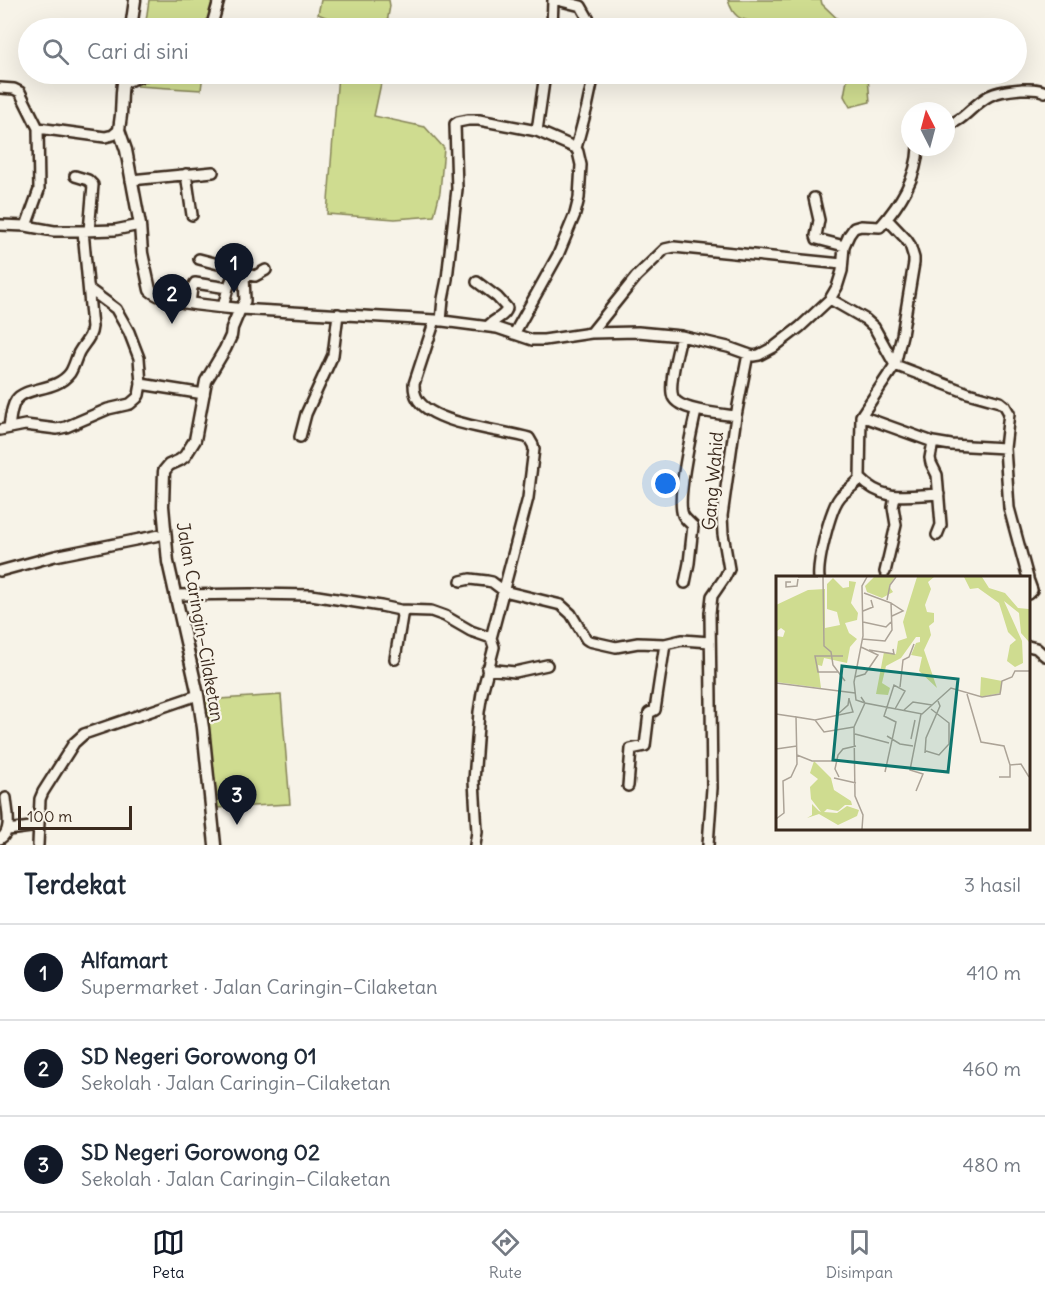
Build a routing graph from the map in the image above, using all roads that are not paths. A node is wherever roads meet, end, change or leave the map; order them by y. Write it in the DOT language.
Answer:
graph roads {
  1 [pos="135,0"];
  2 [pos="219,0"];
  3 [pos="555,0"];
  4 [pos="132,18"];
  5 [pos="214,18"];
  6 [pos="553,18"];
  7 [pos="589,18"];
  8 [pos="124,84"];
  9 [pos="544,84"];
  10 [pos="592,84"];
  11 [pos="0,88"];
  12 [pos="1045,92"];
  13 [pos="955,123"];
  14 [pos="38,128"];
  15 [pos="119,130"];
  16 [pos="537,131"];
  17 [pos="576,148"];
  18 [pos="918,156"];
  19 [pos="213,172"];
  20 [pos="186,174"];
  21 [pos="75,177"];
  22 [pos="131,180"];
  23 [pos="814,198"];
  24 [pos="192,215"];
  25 [pos="887,219"];
  26 [pos="0,225"];
  27 [pos="140,225"];
  28 [pos="26,226"];
  29 [pos="86,231"];
  30 [pos="844,246"];
  31 [pos="199,259"];
  32 [pos="842,264"];
  33 [pos="266,270"];
  34 [pos="239,272"];
  35 [pos="477,282"];
  36 [pos="228,288"];
  37 [pos="89,289"];
  38 [pos="830,299"];
  39 [pos="190,303"];
  40 [pos="223,307"];
  41 [pos="240,309"];
  42 [pos="338,314"];
  43 [pos="438,320"];
  44 [pos="488,326"];
  45 [pos="591,333"];
  46 [pos="513,334"];
  47 [pos="681,336"];
  48 [pos="748,354"];
  49 [pos="895,365"];
  50 [pos="141,384"];
  51 [pos="204,394"];
  52 [pos="696,411"];
  53 [pos="736,416"];
  54 [pos="861,416"];
  55 [pos="4,429"];
  56 [pos="300,437"];
  57 [pos="933,442"];
  58 [pos="1005,448"];
  59 [pos="860,478"];
  60 [pos="939,494"];
  61 [pos="895,497"];
  62 [pos="165,534"];
  63 [pos="937,535"];
  64 [pos="0,571"];
  65 [pos="885,572"];
  66 [pos="819,576"];
  67 [pos="1027,576"];
  68 [pos="461,580"];
  69 [pos="685,583"];
  70 [pos="504,591"];
  71 [pos="175,595"];
  72 [pos="399,610"];
  73 [pos="491,638"];
  74 [pos="710,642"];
  75 [pos="665,644"];
  76 [pos="1030,646"];
  77 [pos="1045,656"];
  78 [pos="395,659"];
  79 [pos="548,664"];
  80 [pos="487,669"];
  81 [pos="198,695"];
  82 [pos="628,786"];
  83 [pos="6,798"];
  84 [pos="38,826"];
  85 [pos="8,830"];
  86 [pos="0,839"];
  87 [pos="38,845"];
  88 [pos="214,845"];
  89 [pos="475,845"];
  90 [pos="708,845"];
  1 -- 4 [label="street"];
  2 -- 5 [label="street"];
  3 -- 6 [label="street"];
  3 -- 7 [label="street"];
  8 -- 15 [label="street"];
  9 -- 16 [label="street"];
  10 -- 17 [label="street"];
  11 -- 14 [label="street"];
  12 -- 13 [label="street"];
  14 -- 15 [label="street"];
  14 -- 28 [label="street"];
  15 -- 22 [label="street"];
  16 -- 17 [label="street"];
  16 -- 43 [label="street"];
  17 -- 46 [label="street"];
  18 -- 25 [label="street"];
  19 -- 20 [label="street"];
  20 -- 22 [label="street"];
  20 -- 24 [label="street"];
  21 -- 29 [label="street"];
  22 -- 27 [label="street"];
  23 -- 30 [label="street"];
  25 -- 30 [label="street"];
  25 -- 49 [label="street"];
  26 -- 28 [label="street"];
  27 -- 29 [label="street"];
  27 -- 39 [label="street"];
  28 -- 29 [label="street"];
  29 -- 37 [label="street"];
  30 -- 32 [label="street"];
  31 -- 34 [label="street"];
  32 -- 38 [label="street"];
  32 -- 45 [label="street"];
  33 -- 34 [label="street"];
  34 -- 36 [label="street"];
  34 -- 41 [label="street"];
  35 -- 44 [label="street"];
  36 -- 39 [label="street"];
  36 -- 40 [label="street"];
  37 -- 50 [label="street"];
  37 -- 55 [label="street"];
  38 -- 48 [label="street"];
  38 -- 49 [label="street"];
  39 -- 40 [label="street"];
  40 -- 41 [label="street"];
  41 -- 42 [label="street"];
  41 -- 51 [label="street, Jalan Caringin–Cilaketan"];
  42 -- 43 [label="street"];
  42 -- 56 [label="street"];
  43 -- 44 [label="street"];
  43 -- 70 [label="street"];
  44 -- 46 [label="street"];
  45 -- 46 [label="street"];
  45 -- 47 [label="street"];
  47 -- 48 [label="street"];
  47 -- 52 [label="street"];
  48 -- 53 [label="street, Gang Wahid"];
  49 -- 54 [label="street"];
  49 -- 58 [label="street"];
  50 -- 51 [label="street"];
  50 -- 55 [label="street"];
  51 -- 62 [label="street, Jalan Caringin–Cilaketan"];
  52 -- 53 [label="street"];
  52 -- 69 [label="street"];
  53 -- 74 [label="street, Gang Wahid"];
  54 -- 57 [label="street"];
  54 -- 59 [label="street"];
  57 -- 58 [label="street"];
  57 -- 60 [label="street"];
  58 -- 67 [label="street"];
  59 -- 61 [label="street"];
  59 -- 66 [label="street"];
  60 -- 61 [label="street"];
  60 -- 63 [label="street"];
  61 -- 65 [label="street"];
  62 -- 64 [label="street"];
  62 -- 71 [label="street, Jalan Caringin–Cilaketan"];
  68 -- 70 [label="street"];
  70 -- 73 [label="street"];
  70 -- 75 [label="street"];
  71 -- 72 [label="street"];
  71 -- 81 [label="street, Jalan Caringin–Cilaketan"];
  72 -- 73 [label="street"];
  72 -- 78 [label="street"];
  73 -- 80 [label="street"];
  74 -- 75 [label="street"];
  74 -- 90 [label="street, Gang Wahid"];
  75 -- 82 [label="street"];
  76 -- 77 [label="street"];
  79 -- 80 [label="street"];
  80 -- 89 [label="street"];
  81 -- 84 [label="street"];
  81 -- 88 [label="street, Jalan Caringin–Cilaketan"];
  83 -- 85 [label="street"];
  84 -- 85 [label="street"];
  84 -- 87 [label="street"];
  85 -- 86 [label="street"];
}
